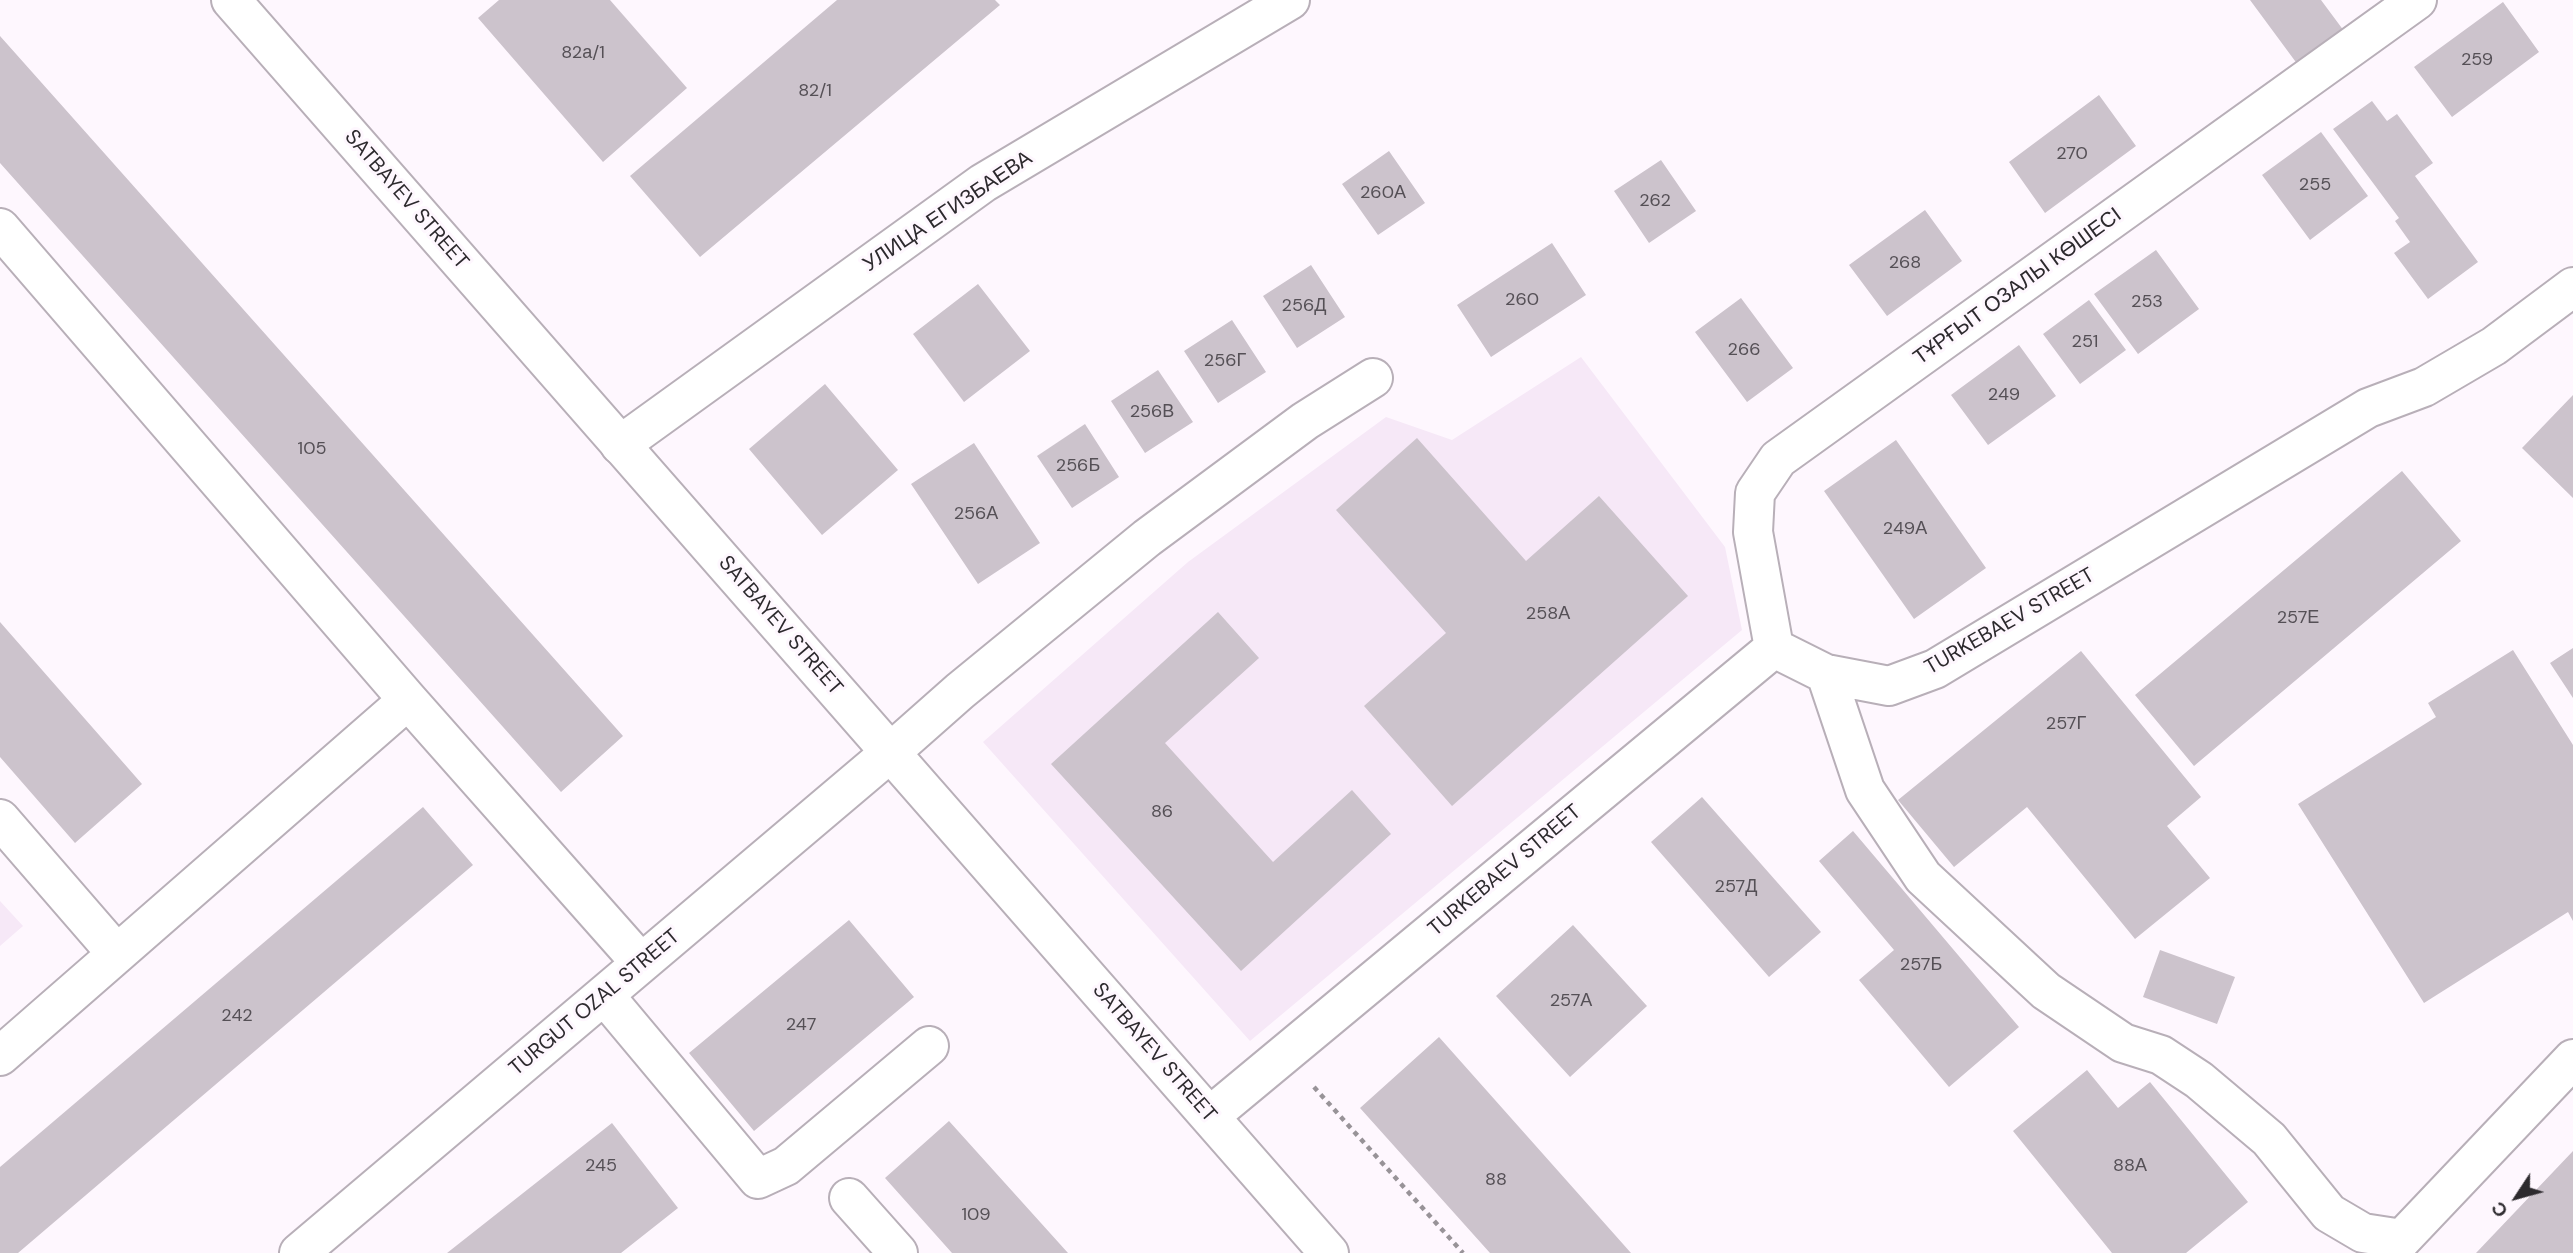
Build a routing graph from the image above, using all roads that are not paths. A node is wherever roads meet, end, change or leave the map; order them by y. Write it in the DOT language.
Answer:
graph roads {
  1 [pos="230,0"];
  2 [pos="2417,0"];
  3 [pos="1284,1"];
  4 [pos="0,228"];
  5 [pos="2573,287"];
  6 [pos="1373,378"];
  7 [pos="620,444"];
  8 [pos="1774,648"];
  9 [pos="1826,674"];
  10 [pos="408,700"];
  11 [pos="891,752"];
  12 [pos="0,819"];
  13 [pos="117,954"];
  14 [pos="641,963"];
  15 [pos="604,995"];
  16 [pos="929,1046"];
  17 [pos="0,1056"];
  18 [pos="2573,1059"];
  19 [pos="1210,1116"];
  20 [pos="849,1198"];
  21 [pos="299,1253"];
  22 [pos="898,1253"];
  23 [pos="1329,1253"];
  1 -- 7 [label="street, SATBAYEV STREET"];
  2 -- 8 [label="street, ТҰРҒЫТ ОЗАЛЫ КӨШЕСІ"];
  3 -- 7 [label="street, УЛИЦА ЕГИЗБАЕВА"];
  4 -- 10 [label="street"];
  5 -- 9 [label="street, TURKEBAEV STREET"];
  6 -- 11 [label="street, TURGUT OZAL STREET"];
  7 -- 11 [label="street, SATBAYEV STREET"];
  8 -- 9 [label="street, TURKEBAEV STREET"];
  8 -- 19 [label="street, TURKEBAEV STREET"];
  9 -- 18 [label="street"];
  10 -- 13 [label="street"];
  10 -- 14 [label="street"];
  11 -- 14 [label="street, TURGUT OZAL STREET"];
  11 -- 19 [label="street, SATBAYEV STREET"];
  12 -- 13 [label="street"];
  13 -- 17 [label="street"];
  14 -- 15 [label="street, TURGUT OZAL STREET"];
  15 -- 16 [label="street"];
  15 -- 21 [label="street, TURGUT OZAL STREET"];
  19 -- 23 [label="street, SATBAYEV STREET"];
  20 -- 22 [label="street"];
}
